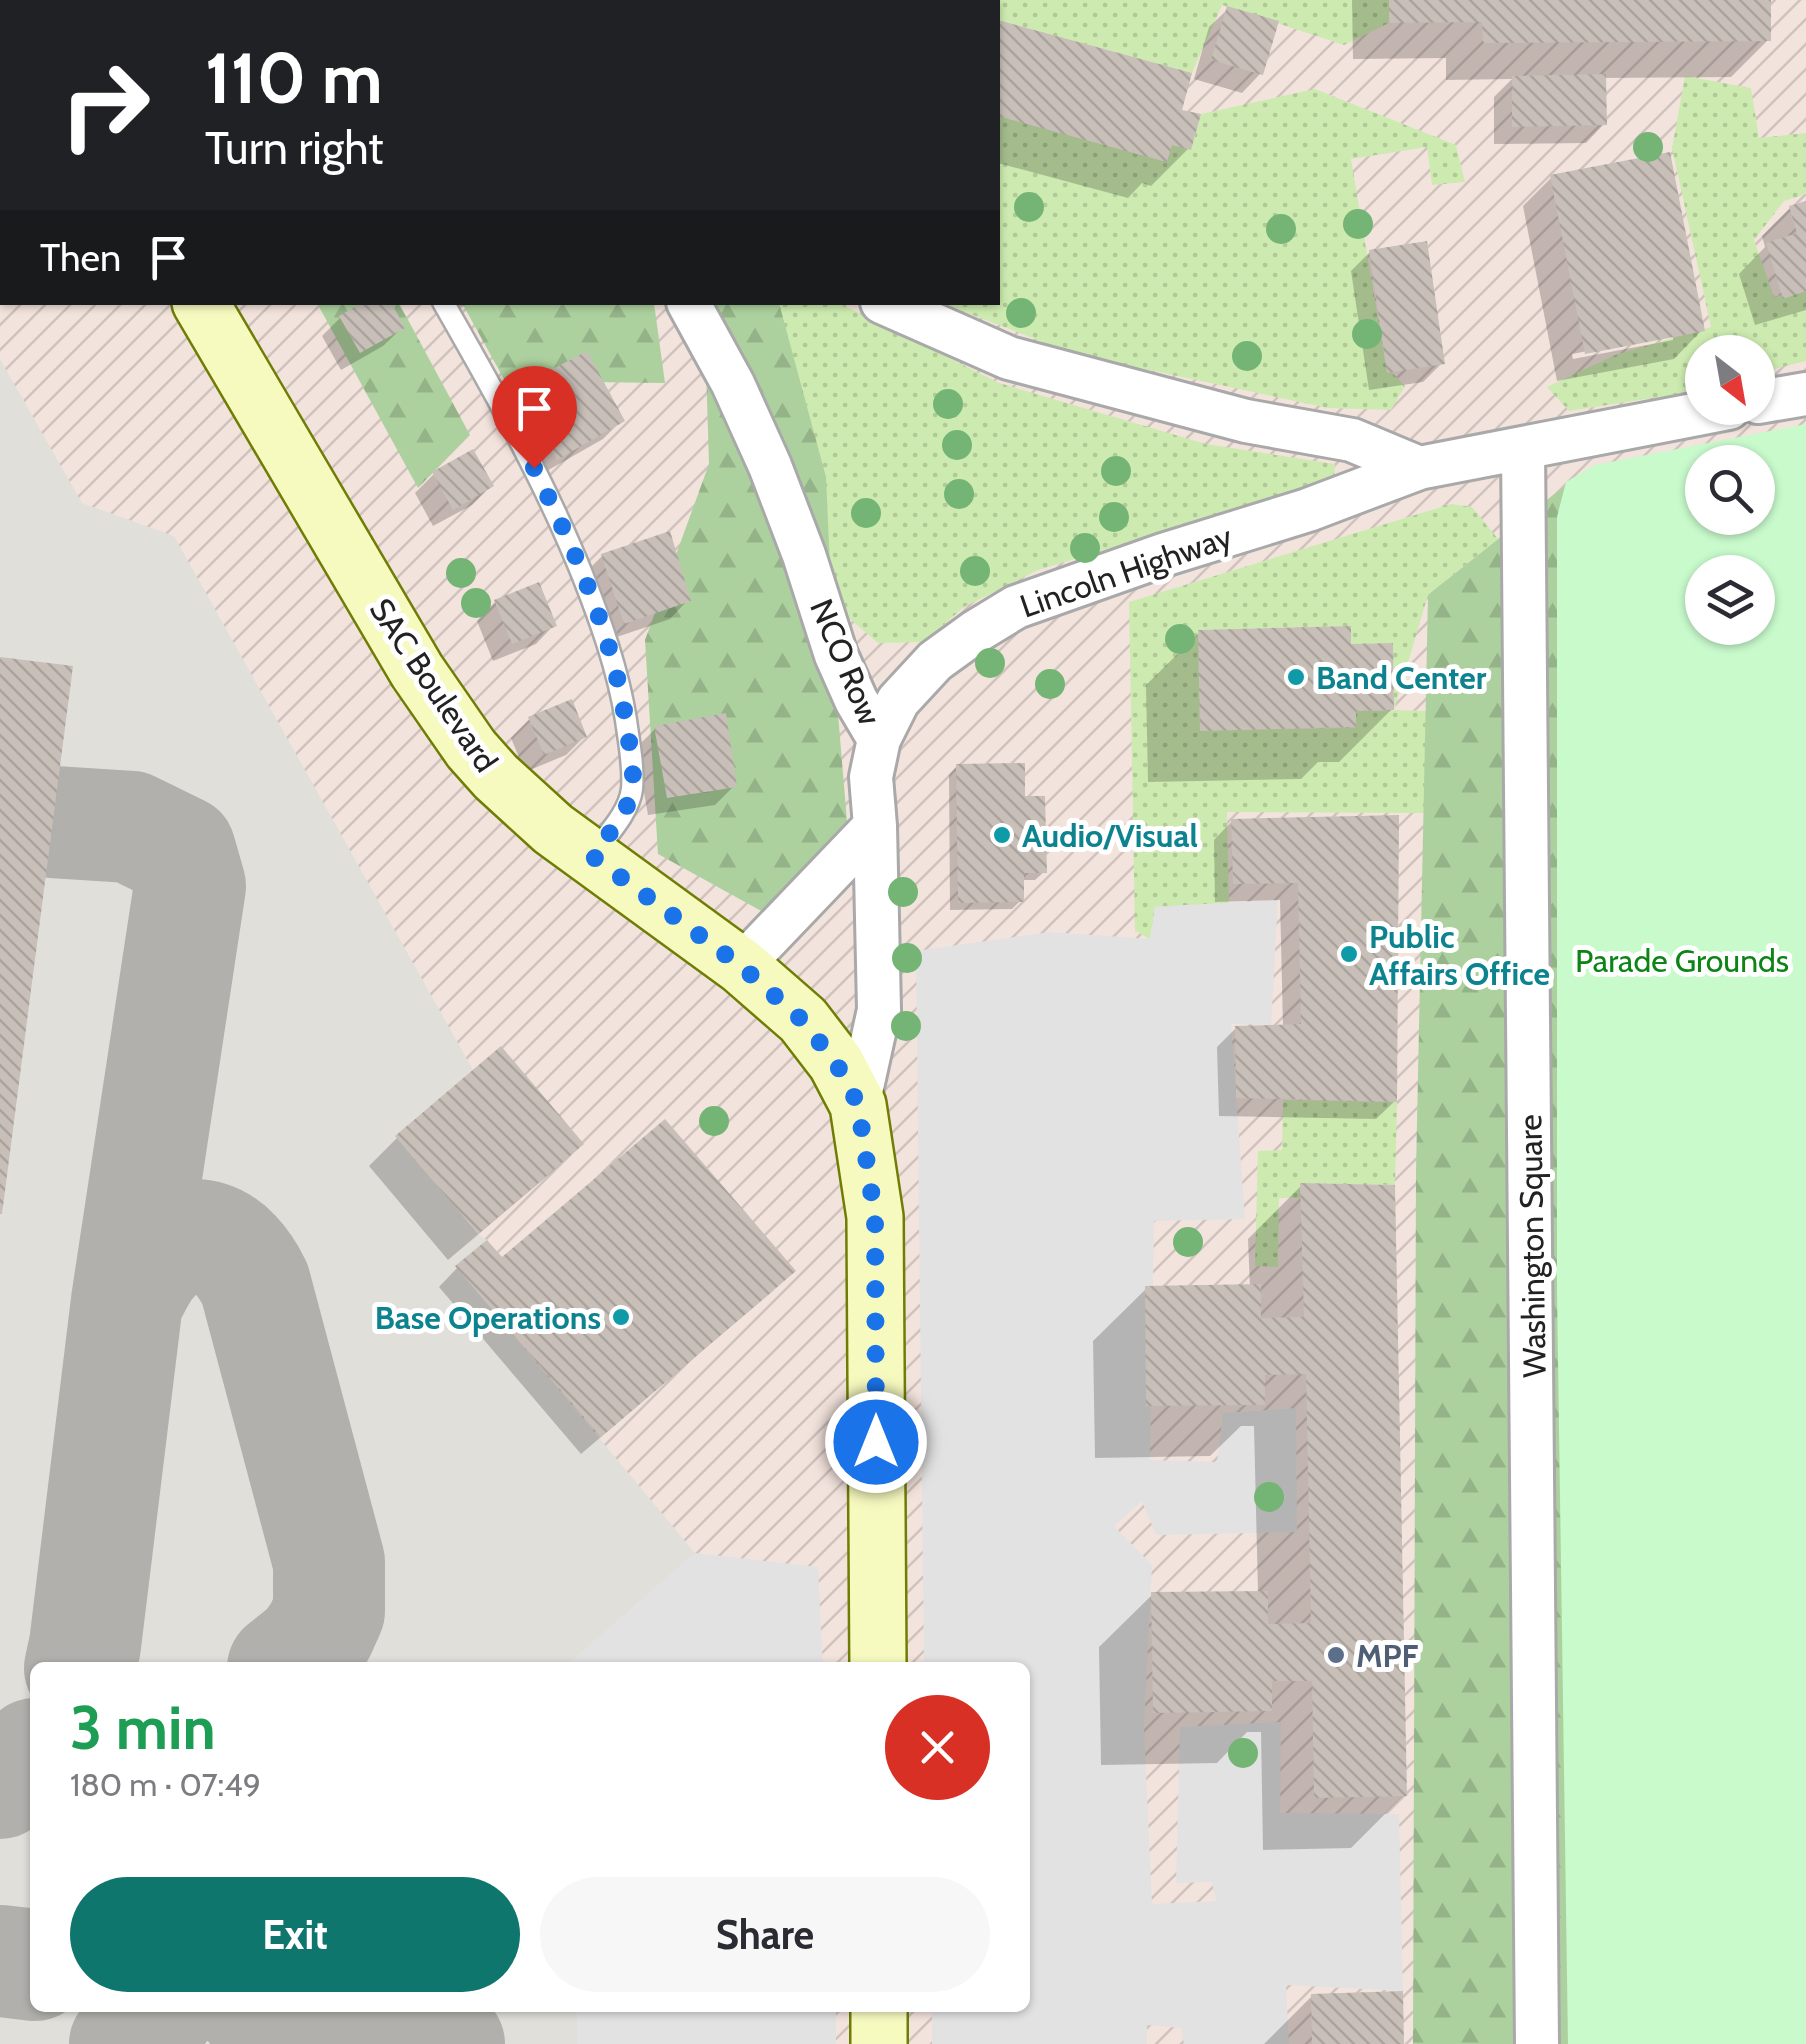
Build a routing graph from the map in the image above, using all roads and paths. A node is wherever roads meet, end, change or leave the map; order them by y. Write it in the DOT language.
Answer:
graph roads {
  1 [pos="202,305"];
  2 [pos="444,305"];
  3 [pos="690,305"];
  4 [pos="889,305"];
  5 [pos="1806,394"];
  6 [pos="1775,399"];
  7 [pos="1685,417"];
  8 [pos="1523,448"];
  9 [pos="1419,468"];
  10 [pos="879,739"];
  11 [pos="874,826"];
  12 [pos="592,856"];
  13 [pos="741,966"];
  14 [pos="858,1104"];
  15 [pos="878,1662"];
  16 [pos="879,2012"];
  17 [pos="879,2044"];
  18 [pos="1538,2044"];
  1 -- 12 [label="street, SAC Boulevard"];
  2 -- 12 [label="lane"];
  3 -- 10 [label="street, NCO Row"];
  4 -- 9 [label="street"];
  5 -- 6 [label="street"];
  7 -- 8 [label="street, Lincoln Highway"];
  8 -- 9 [label="street, Lincoln Highway"];
  8 -- 18 [label="street, Washington Square"];
  9 -- 10 [label="street, Lincoln Highway"];
  10 -- 11 [label="street, NCO Row"];
  11 -- 13 [label="street"];
  11 -- 14 [label="street, NCO Row"];
  12 -- 13 [label="street, SAC Boulevard"];
  13 -- 14 [label="street, SAC Boulevard"];
  14 -- 15 [label="street, SAC Boulevard"];
  16 -- 17 [label="street"];
}
